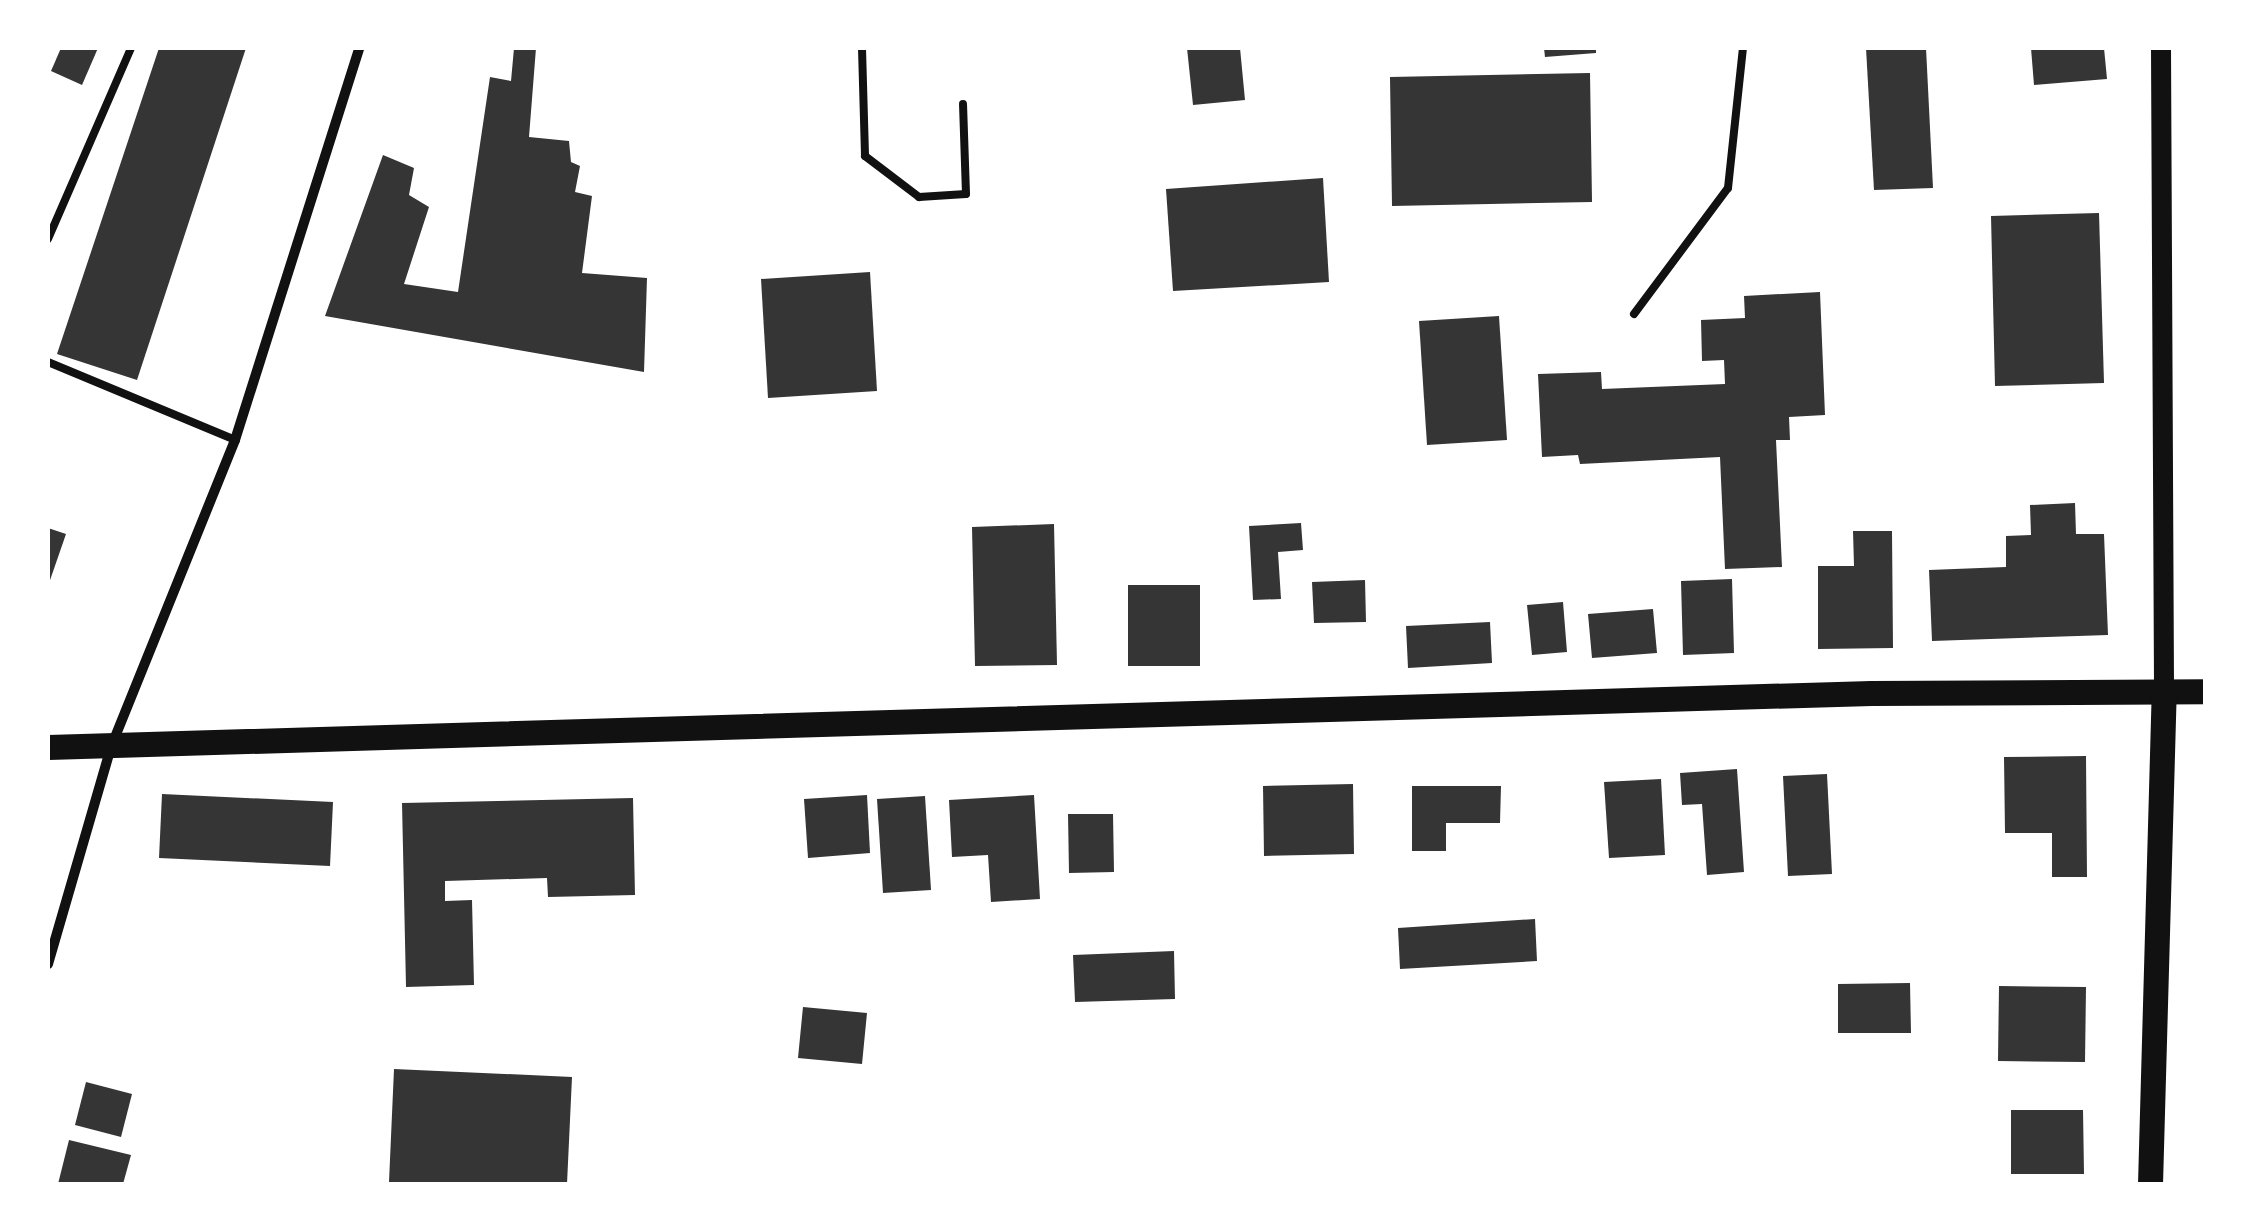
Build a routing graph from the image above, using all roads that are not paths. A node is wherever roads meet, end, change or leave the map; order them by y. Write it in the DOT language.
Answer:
graph roads {
  1 [pos="131,48"];
  2 [pos="359,48"];
  3 [pos="862,48"];
  4 [pos="1743,48"];
  5 [pos="2162,48"];
  6 [pos="963,104"];
  7 [pos="48,239"];
  8 [pos="1634,314"];
  9 [pos="48,362"];
  10 [pos="235,440"];
  11 [pos="2206,690"];
  12 [pos="2164,691"];
  13 [pos="48,747"];
  14 [pos="110,747"];
  15 [pos="48,964"];
  16 [pos="2150,1184"];
  1 -- 7 [label="lane"];
  2 -- 10 [label="street"];
  3 -- 6 [label="lane"];
  4 -- 8 [label="lane"];
  5 -- 12 [label="main road"];
  9 -- 10 [label="lane"];
  10 -- 14 [label="street"];
  11 -- 12 [label="main road"];
  12 -- 14 [label="main road"];
  12 -- 16 [label="main road"];
  13 -- 14 [label="main road"];
  14 -- 15 [label="street"];
}
